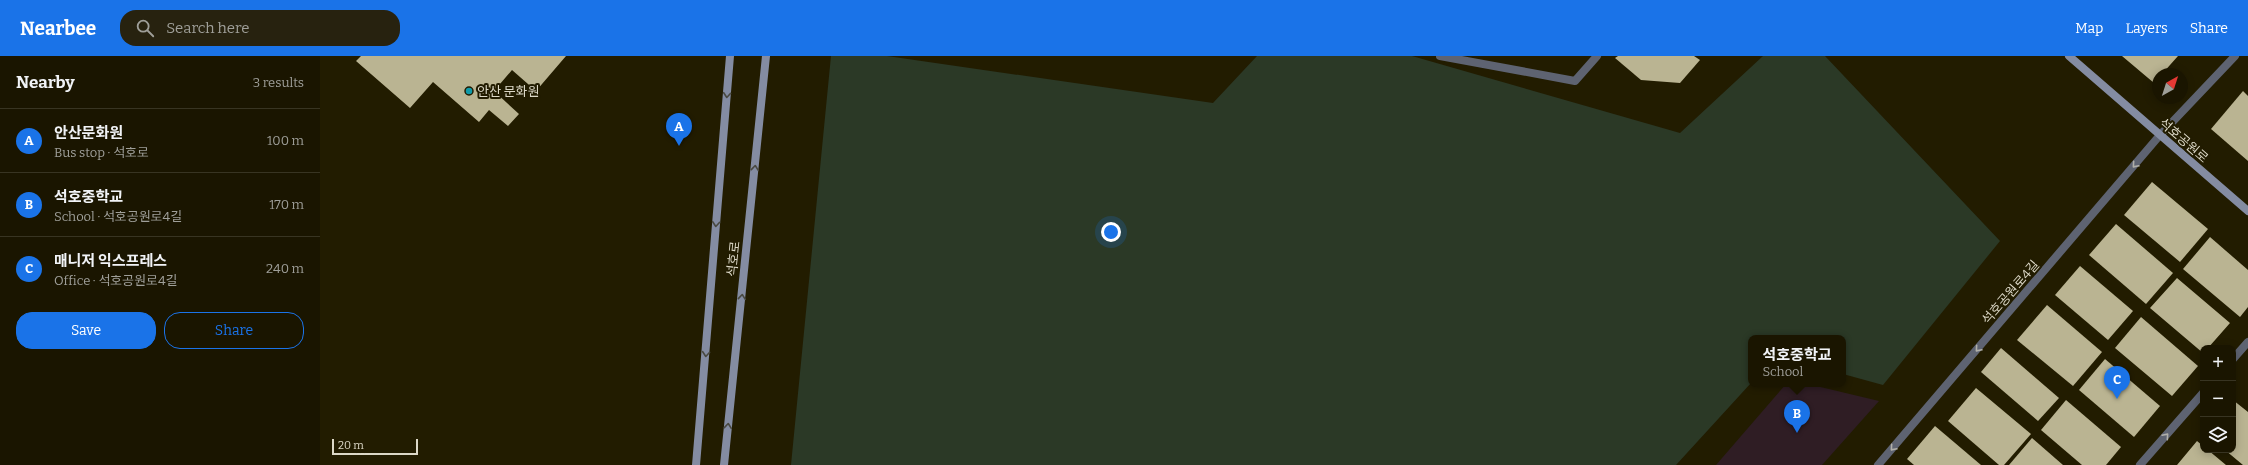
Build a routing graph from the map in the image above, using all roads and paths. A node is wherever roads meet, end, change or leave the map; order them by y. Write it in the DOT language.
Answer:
graph roads {
  1 [pos="730,56"];
  2 [pos="766,56"];
  3 [pos="1440,56"];
  4 [pos="1597,56"];
  5 [pos="2069,56"];
  6 [pos="2235,56"];
  7 [pos="2160,135"];
  8 [pos="2248,211"];
  9 [pos="2248,342"];
  10 [pos="2236,356"];
  11 [pos="2200,396"];
  12 [pos="696,465"];
  13 [pos="724,465"];
  14 [pos="1878,465"];
  15 [pos="2140,465"];
  1 -- 12 [label="main road, 석호로, one-way"];
  13 -- 2 [label="main road, 석호로, one-way"];
  3 -- 4 [label="street"];
  5 -- 7 [label="main road, 석호공원로"];
  6 -- 7 [label="street, 석호공원로4길"];
  7 -- 8 [label="main road, 석호공원로"];
  7 -- 14 [label="street, 석호공원로4길, one-way"];
  9 -- 10 [label="street"];
  15 -- 11 [label="street, one-way"];
}
